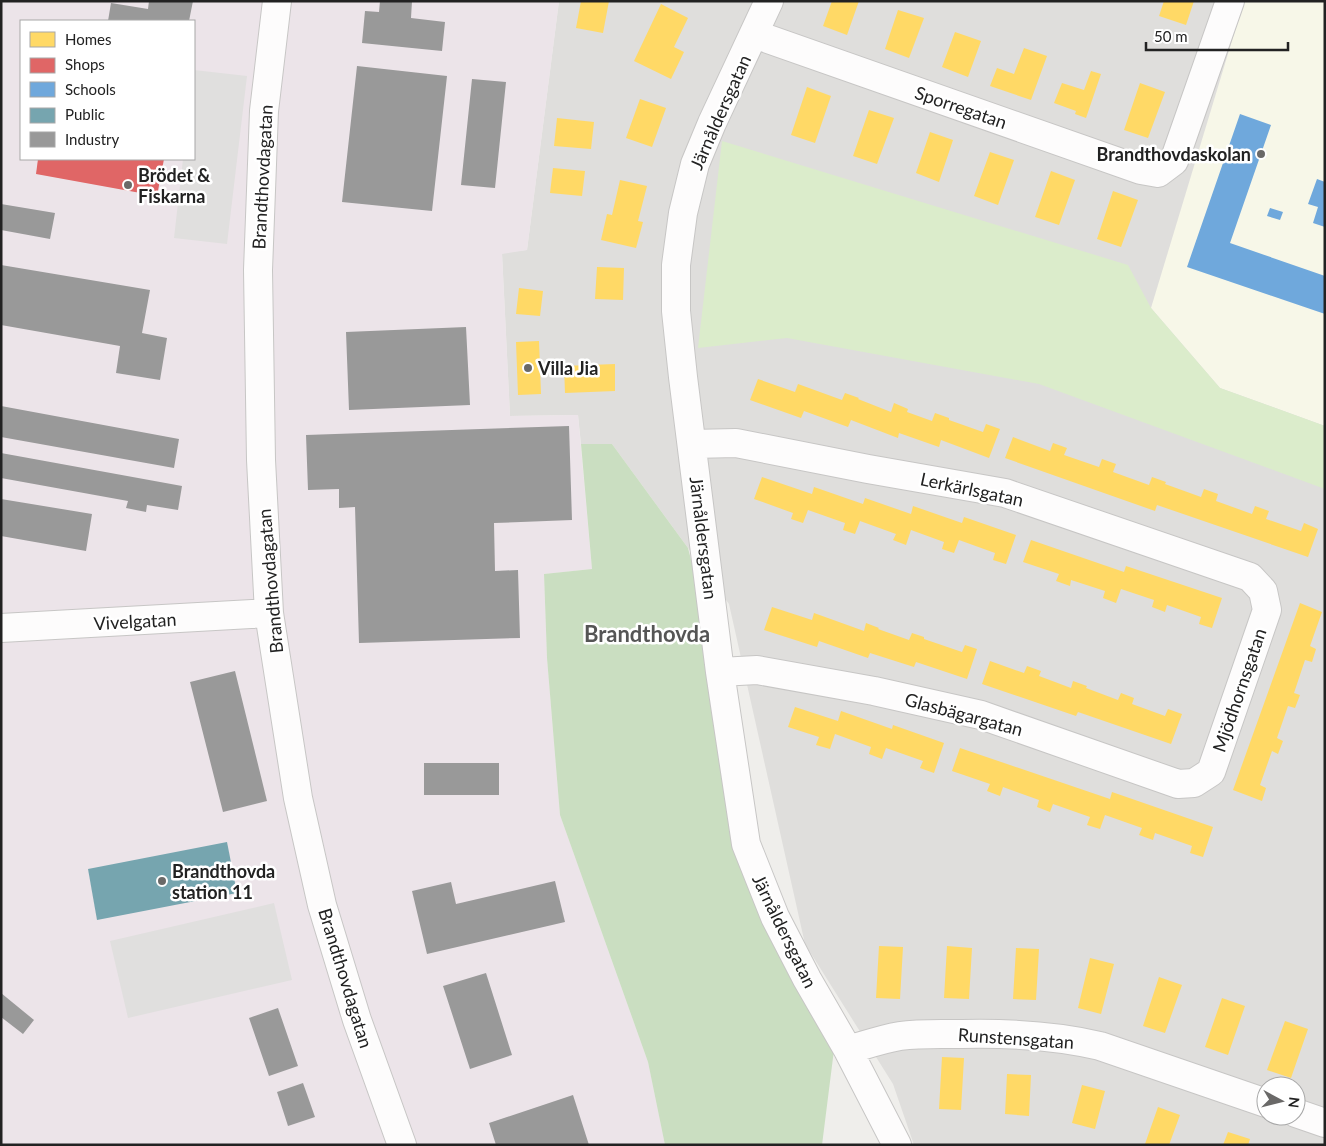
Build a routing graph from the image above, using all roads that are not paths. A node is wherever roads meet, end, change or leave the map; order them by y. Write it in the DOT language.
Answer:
graph roads {
  1 [pos="278,1"];
  2 [pos="769,1"];
  3 [pos="1230,1"];
  4 [pos="754,34"];
  5 [pos="692,444"];
  6 [pos="1264,595"];
  7 [pos="269,613"];
  8 [pos="1,628"];
  9 [pos="720,672"];
  10 [pos="1200,779"];
  11 [pos="848,1050"];
  12 [pos="1256,1099"];
  13 [pos="1306,1116"];
  14 [pos="1325,1123"];
  15 [pos="402,1145"];
  16 [pos="897,1145"];
  1 -- 7 [label="street, Brandthovdagatan"];
  2 -- 4 [label="street, Järnåldersgatan"];
  3 -- 4 [label="street, Sporregatan"];
  4 -- 5 [label="street, Järnåldersgatan"];
  5 -- 6 [label="street, Lerkärlsgatan"];
  5 -- 9 [label="street, Järnåldersgatan"];
  6 -- 10 [label="street, Mjödhornsgatan"];
  7 -- 8 [label="street, Vivelgatan"];
  7 -- 15 [label="street, Brandthovdagatan"];
  9 -- 10 [label="street, Glasbägargatan"];
  9 -- 11 [label="street, Järnåldersgatan"];
  11 -- 12 [label="street, Runstensgatan"];
  11 -- 16 [label="street, Järnåldersgatan"];
  13 -- 14 [label="street"];
}
